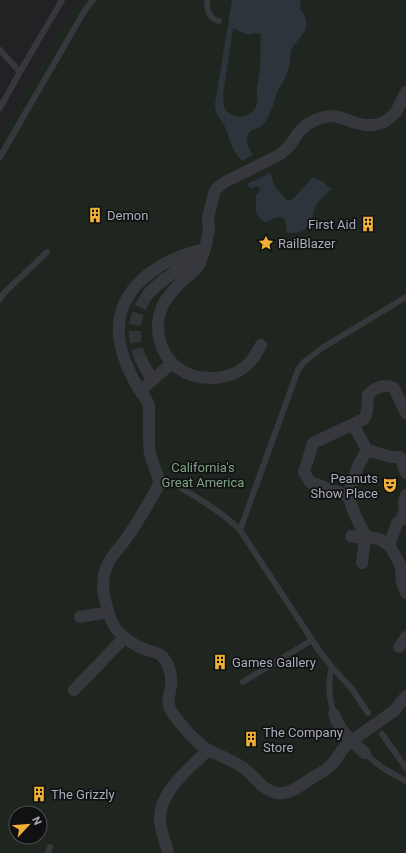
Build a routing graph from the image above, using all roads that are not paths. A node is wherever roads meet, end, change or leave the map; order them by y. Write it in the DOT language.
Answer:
graph roads {
  1 [pos="62,0"];
  2 [pos="93,0"];
  3 [pos="207,0"];
  4 [pos="219,21"];
  5 [pos="0,50"];
  6 [pos="20,72"];
  7 [pos="406,92"];
  8 [pos="0,108"];
  9 [pos="0,157"];
  10 [pos="48,252"];
  11 [pos="203,254"];
  12 [pos="148,294"];
  13 [pos="406,297"];
  14 [pos="0,298"];
  15 [pos="261,345"];
  16 [pos="141,360"];
  17 [pos="172,363"];
  18 [pos="152,380"];
  19 [pos="140,391"];
  20 [pos="405,407"];
  21 [pos="353,424"];
  22 [pos="367,450"];
  23 [pos="403,453"];
  24 [pos="406,473"];
  25 [pos="174,484"];
  26 [pos="406,495"];
  27 [pos="348,496"];
  28 [pos="240,530"];
  29 [pos="351,536"];
  30 [pos="370,537"];
  31 [pos="389,545"];
  32 [pos="362,563"];
  33 [pos="404,569"];
  34 [pos="406,593"];
  35 [pos="108,612"];
  36 [pos="80,617"];
  37 [pos="125,637"];
  38 [pos="312,640"];
  39 [pos="332,667"];
  40 [pos="243,682"];
  41 [pos="74,690"];
  42 [pos="406,696"];
  43 [pos="400,709"];
  44 [pos="368,713"];
  45 [pos="334,714"];
  46 [pos="382,734"];
  47 [pos="351,741"];
  48 [pos="208,750"];
  49 [pos="365,754"];
  50 [pos="406,768"];
  51 [pos="406,781"];
  52 [pos="168,853"];
  1 -- 6 [label="lane"];
  2 -- 9 [label="lane"];
  3 -- 4 [label="lane"];
  5 -- 6 [label="lane"];
  6 -- 8 [label="lane"];
  7 -- 11 [label="street"];
  10 -- 14 [label="lane"];
  11 -- 12 [label="street"];
  11 -- 17 [label="street"];
  11 -- 19 [label="street"];
  13 -- 28 [label="lane"];
  15 -- 17 [label="street"];
  16 -- 18 [label="street"];
  17 -- 18 [label="street"];
  18 -- 19 [label="street"];
  19 -- 35 [label="street"];
  20 -- 21 [label="street"];
  21 -- 22 [label="street"];
  21 -- 27 [label="street"];
  22 -- 23 [label="street"];
  22 -- 27 [label="street"];
  23 -- 24 [label="street"];
  25 -- 28 [label="lane"];
  26 -- 31 [label="street"];
  27 -- 30 [label="street"];
  28 -- 38 [label="lane"];
  29 -- 30 [label="street"];
  30 -- 31 [label="street"];
  30 -- 32 [label="street"];
  31 -- 33 [label="street"];
  33 -- 34 [label="street"];
  35 -- 36 [label="street"];
  35 -- 37 [label="street"];
  37 -- 41 [label="street"];
  37 -- 48 [label="street"];
  38 -- 39 [label="lane"];
  38 -- 40 [label="lane"];
  39 -- 44 [label="lane"];
  39 -- 45 [label="lane"];
  42 -- 43 [label="street"];
  43 -- 47 [label="street, bridge"];
  45 -- 47 [label="street"];
  46 -- 50 [label="lane"];
  47 -- 48 [label="street"];
  47 -- 49 [label="street"];
  48 -- 52 [label="street"];
  49 -- 51 [label="lane"];
}
